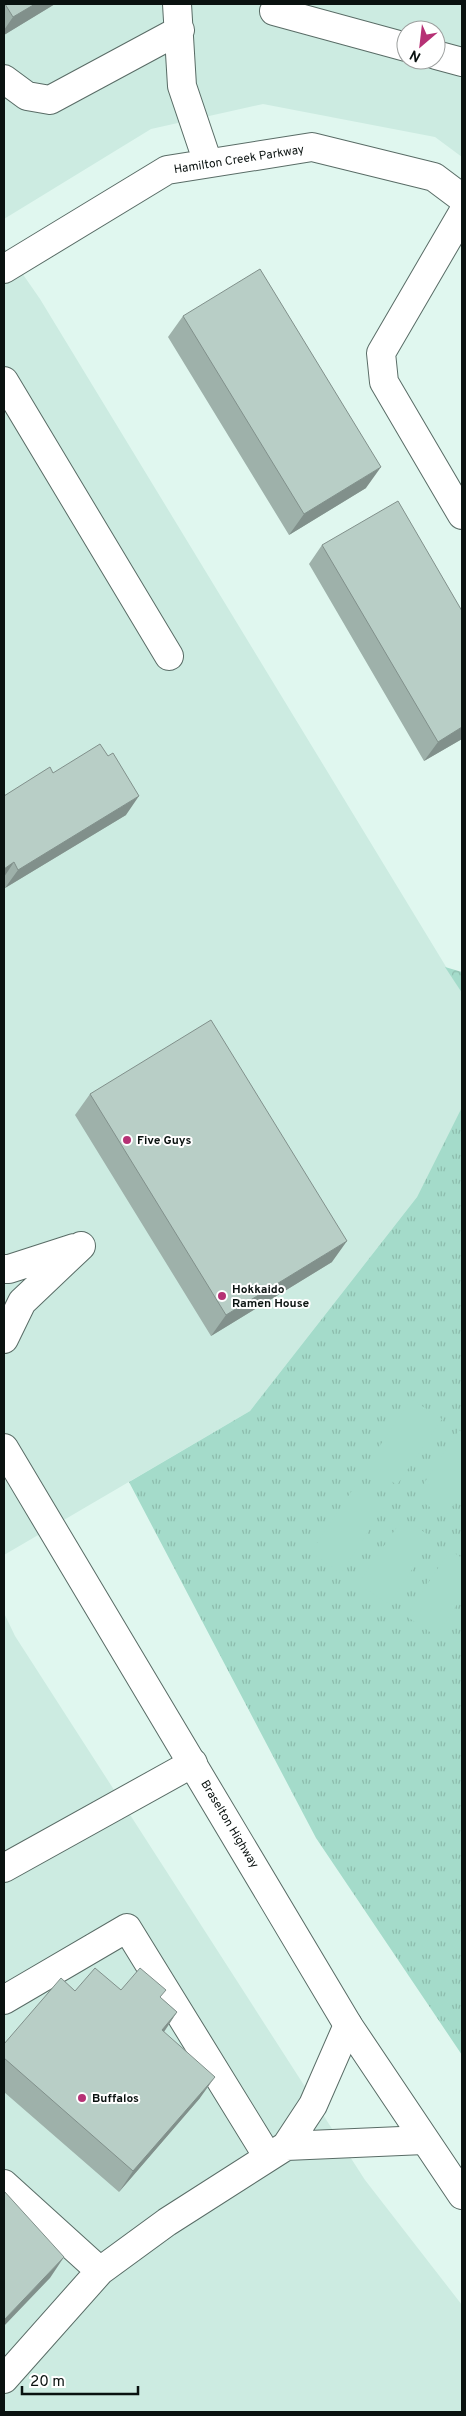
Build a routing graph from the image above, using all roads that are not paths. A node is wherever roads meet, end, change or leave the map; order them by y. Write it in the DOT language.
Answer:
graph roads {
  1 [pos="274,11"];
  2 [pos="178,17"];
  3 [pos="396,44"];
  4 [pos="446,58"];
  5 [pos="462,62"];
  6 [pos="4,79"];
  7 [pos="208,164"];
  8 [pos="462,198"];
  9 [pos="462,214"];
  10 [pos="4,269"];
  11 [pos="4,381"];
  12 [pos="462,515"];
  13 [pos="169,656"];
  14 [pos="4,1269"];
  15 [pos="4,1339"];
  16 [pos="4,1448"];
  17 [pos="193,1763"];
  18 [pos="4,1868"];
  19 [pos="4,2000"];
  20 [pos="348,2025"];
  21 [pos="424,2140"];
  22 [pos="277,2152"];
  23 [pos="4,2184"];
  24 [pos="462,2195"];
  25 [pos="100,2271"];
  26 [pos="4,2380"];
  1 -- 3 [label="main road"];
  2 -- 6 [label="main road"];
  2 -- 7 [label="main road"];
  4 -- 5 [label="main road"];
  7 -- 8 [label="main road, Hamilton Creek Parkway"];
  7 -- 10 [label="main road, Hamilton Creek Parkway"];
  9 -- 12 [label="main road"];
  11 -- 13 [label="main road"];
  14 -- 15 [label="main road"];
  16 -- 17 [label="main road, Braselton Highway"];
  17 -- 18 [label="main road"];
  17 -- 20 [label="main road, Braselton Highway"];
  19 -- 22 [label="main road"];
  20 -- 21 [label="main road, Braselton Highway"];
  20 -- 22 [label="main road"];
  21 -- 22 [label="main road"];
  21 -- 24 [label="main road, Braselton Highway"];
  22 -- 25 [label="main road"];
  23 -- 25 [label="main road"];
  25 -- 26 [label="main road"];
}
